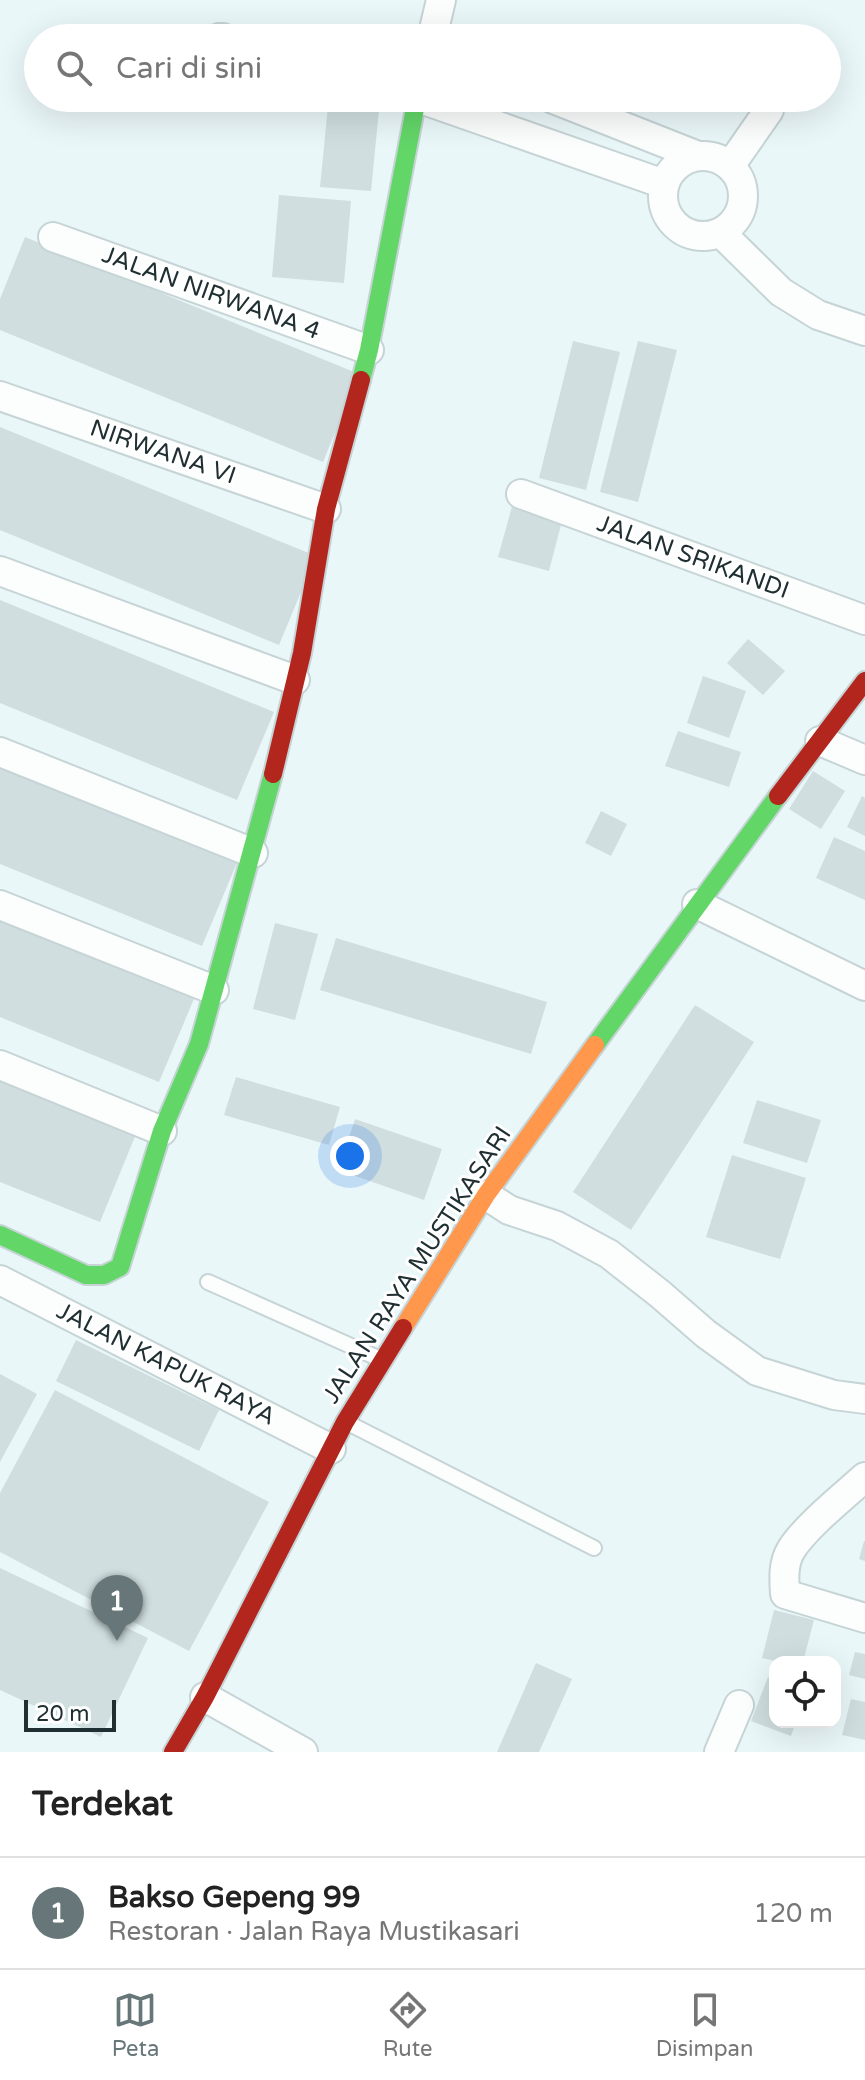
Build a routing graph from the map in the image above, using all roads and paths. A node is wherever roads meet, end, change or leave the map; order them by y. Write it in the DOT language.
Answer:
graph roads {
  1 [pos="441,0"];
  2 [pos="435,24"];
  3 [pos="415,112"];
  4 [pos="458,112"];
  5 [pos="586,112"];
  6 [pos="767,112"];
  7 [pos="698,156"];
  8 [pos="730,166"];
  9 [pos="664,184"];
  10 [pos="721,233"];
  11 [pos="53,237"];
  12 [pos="865,331"];
  13 [pos="369,350"];
  14 [pos="0,396"];
  15 [pos="521,494"];
  16 [pos="326,509"];
  17 [pos="0,571"];
  18 [pos="865,620"];
  19 [pos="295,680"];
  20 [pos="865,681"];
  21 [pos="820,741"];
  22 [pos="0,752"];
  23 [pos="865,760"];
  24 [pos="253,853"];
  25 [pos="697,904"];
  26 [pos="0,905"];
  27 [pos="865,986"];
  28 [pos="214,990"];
  29 [pos="0,1065"];
  30 [pos="162,1131"];
  31 [pos="486,1195"];
  32 [pos="0,1235"];
  33 [pos="0,1280"];
  34 [pos="208,1282"];
  35 [pos="384,1361"];
  36 [pos="865,1399"];
  37 [pos="345,1422"];
  38 [pos="331,1449"];
  39 [pos="865,1477"];
  40 [pos="594,1548"];
  41 [pos="865,1618"];
  42 [pos="205,1697"];
  43 [pos="739,1705"];
  44 [pos="173,1752"];
  45 [pos="303,1752"];
  46 [pos="719,1752"];
  1 -- 2 [label="street"];
  3 -- 13 [label="street"];
  4 -- 9 [label="street"];
  5 -- 7 [label="street"];
  6 -- 8 [label="street"];
  7 -- 8 [label="street"];
  7 -- 9 [label="street"];
  8 -- 10 [label="street"];
  9 -- 10 [label="street"];
  10 -- 12 [label="street"];
  11 -- 13 [label="street, JALAN NIRWANA 4"];
  13 -- 16 [label="street"];
  14 -- 16 [label="street, NIRWANA VI"];
  15 -- 18 [label="street, JALAN SRIKANDI"];
  16 -- 19 [label="street"];
  17 -- 19 [label="street"];
  19 -- 24 [label="street"];
  20 -- 21 [label="street, JALAN RAYA MUSTIKASARI"];
  21 -- 23 [label="street"];
  21 -- 25 [label="street, JALAN RAYA MUSTIKASARI"];
  22 -- 24 [label="street"];
  24 -- 28 [label="street"];
  25 -- 27 [label="street"];
  25 -- 31 [label="street, JALAN RAYA MUSTIKASARI"];
  26 -- 28 [label="street"];
  28 -- 30 [label="street"];
  29 -- 30 [label="street"];
  30 -- 32 [label="street"];
  31 -- 35 [label="street, JALAN RAYA MUSTIKASARI"];
  31 -- 36 [label="street"];
  33 -- 38 [label="street, JALAN KAPUK RAYA"];
  34 -- 35 [label="lane"];
  35 -- 37 [label="street, JALAN RAYA MUSTIKASARI"];
  37 -- 38 [label="street, JALAN RAYA MUSTIKASARI"];
  37 -- 40 [label="lane"];
  38 -- 42 [label="street, JALAN RAYA MUSTIKASARI"];
  39 -- 41 [label="street"];
  42 -- 44 [label="street, JALAN RAYA MUSTIKASARI"];
  42 -- 45 [label="street"];
  43 -- 46 [label="street"];
}
